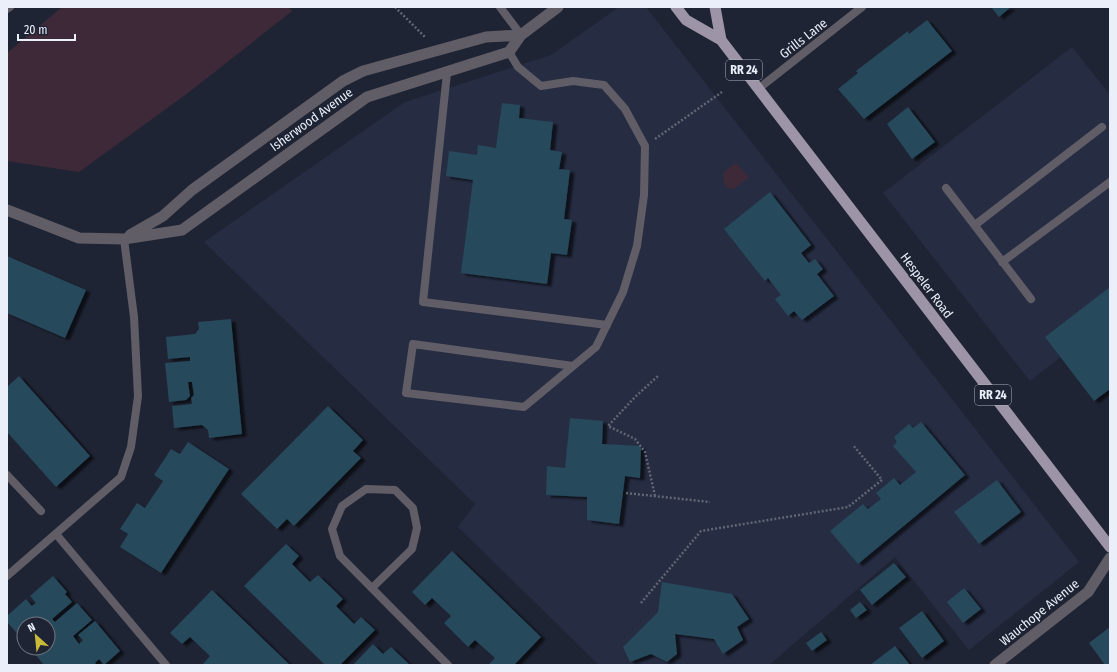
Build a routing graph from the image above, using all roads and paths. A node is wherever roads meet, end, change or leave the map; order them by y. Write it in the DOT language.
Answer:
graph roads {
  1 [pos="10,7"];
  2 [pos="395,7"];
  3 [pos="500,7"];
  4 [pos="558,7"];
  5 [pos="676,7"];
  6 [pos="715,7"];
  7 [pos="862,7"];
  8 [pos="7,9"];
  9 [pos="521,35"];
  10 [pos="426,38"];
  11 [pos="722,40"];
  12 [pos="509,52"];
  13 [pos="446,73"];
  14 [pos="758,89"];
  15 [pos="722,92"];
  16 [pos="1102,127"];
  17 [pos="645,146"];
  18 [pos="1110,182"];
  19 [pos="946,188"];
  20 [pos="7,210"];
  21 [pos="974,225"];
  22 [pos="124,239"];
  23 [pos="1002,262"];
  24 [pos="1031,299"];
  25 [pos="607,325"];
  26 [pos="573,366"];
  27 [pos="658,376"];
  28 [pos="853,445"];
  29 [pos="7,475"];
  30 [pos="626,493"];
  31 [pos="655,496"];
  32 [pos="710,502"];
  33 [pos="41,511"];
  34 [pos="56,534"];
  35 [pos="1110,547"];
  36 [pos="1110,558"];
  37 [pos="7,576"];
  38 [pos="372,588"];
  39 [pos="641,603"];
  40 [pos="166,665"];
  41 [pos="448,665"];
  42 [pos="995,665"];
  1 -- 8 [label="lane"];
  2 -- 10 [label="path"];
  3 -- 9 [label="lane"];
  4 -- 9 [label="street"];
  5 -- 11 [label="main road, Hespeler Road / RR 24"];
  6 -- 11 [label="main road, Hespeler Road / RR 24"];
  7 -- 14 [label="lane, Grills Lane"];
  9 -- 12 [label="street"];
  9 -- 22 [label="street, Isherwood Avenue"];
  11 -- 14 [label="main road, Hespeler Road / RR 24"];
  12 -- 13 [label="street, Isherwood Avenue"];
  12 -- 17 [label="lane"];
  13 -- 22 [label="street, Isherwood Avenue"];
  13 -- 25 [label="lane"];
  14 -- 35 [label="main road, Hespeler Road / RR 24"];
  15 -- 17 [label="path"];
  16 -- 21 [label="lane"];
  17 -- 25 [label="lane"];
  18 -- 23 [label="lane"];
  19 -- 21 [label="lane"];
  20 -- 22 [label="street, Isherwood Avenue"];
  21 -- 23 [label="lane"];
  22 -- 34 [label="lane"];
  23 -- 24 [label="lane"];
  25 -- 26 [label="lane"];
  26 -- 26 [label="lane"];
  27 -- 31 [label="path"];
  28 -- 39 [label="path"];
  29 -- 33 [label="lane"];
  30 -- 31 [label="path"];
  31 -- 32 [label="path"];
  34 -- 37 [label="lane"];
  34 -- 40 [label="lane"];
  36 -- 42 [label="street, Wauchope Avenue"];
  38 -- 38 [label="lane"];
  38 -- 41 [label="lane"];
}
